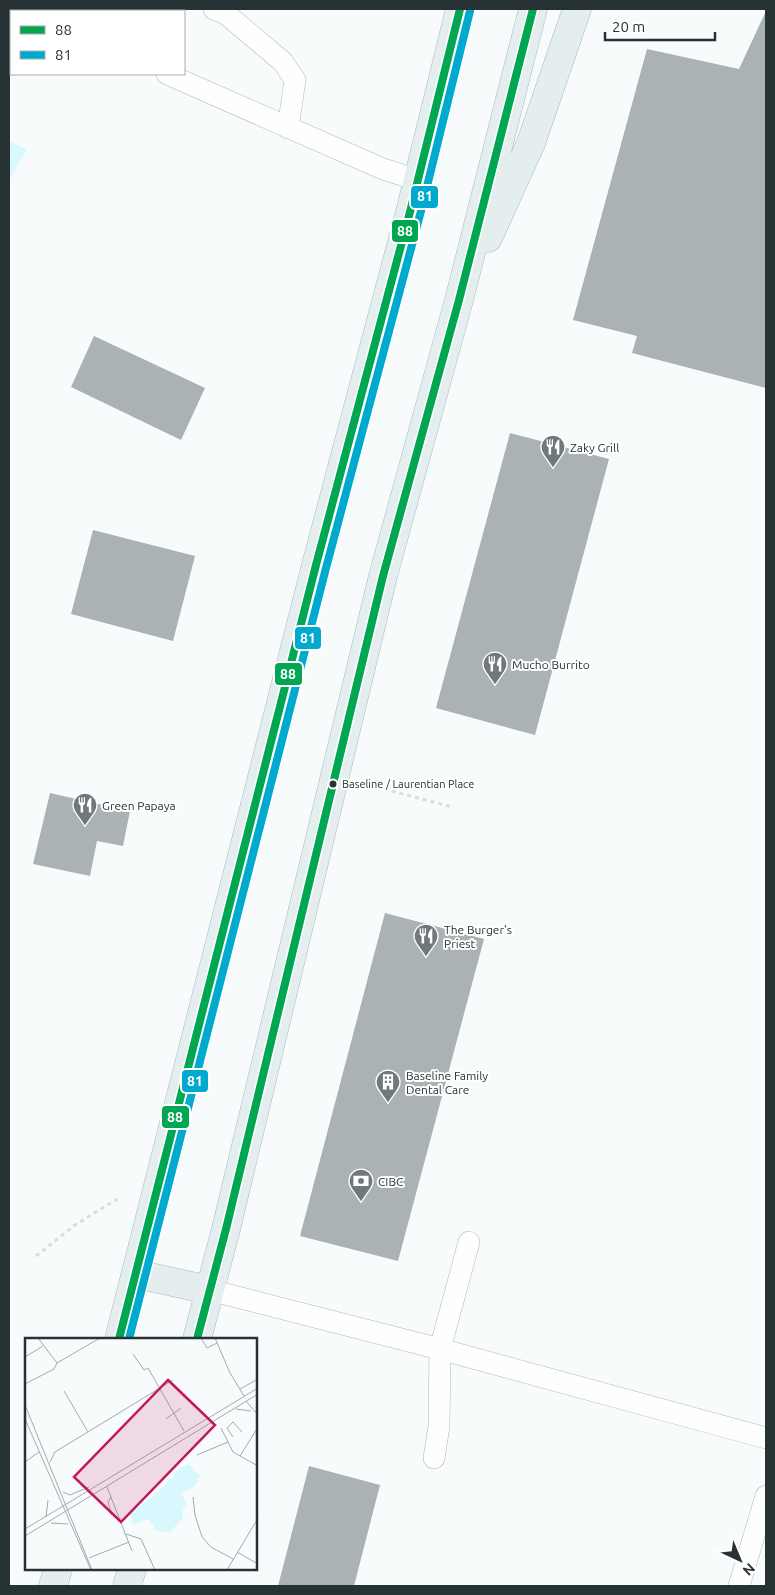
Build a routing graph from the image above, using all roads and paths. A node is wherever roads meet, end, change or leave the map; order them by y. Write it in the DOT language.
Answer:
graph roads {
  1 [pos="214,9"];
  2 [pos="460,9"];
  3 [pos="532,9"];
  4 [pos="577,9"];
  5 [pos="169,75"];
  6 [pos="288,128"];
  7 [pos="418,180"];
  8 [pos="459,300"];
  9 [pos="384,789"];
  10 [pos="452,807"];
  11 [pos="117,1199"];
  12 [pos="469,1242"];
  13 [pos="36,1256"];
  14 [pos="136,1274"];
  15 [pos="210,1290"];
  16 [pos="119,1338"];
  17 [pos="197,1338"];
  18 [pos="440,1349"];
  19 [pos="766,1438"];
  20 [pos="434,1458"];
  21 [pos="766,1496"];
  22 [pos="58,1570"];
  23 [pos="132,1570"];
  24 [pos="53,1586"];
  25 [pos="127,1586"];
  26 [pos="739,1586"];
  1 -- 6 [label="lane"];
  2 -- 7 [label="main road"];
  3 -- 8 [label="main road"];
  4 -- 8 [label="main road"];
  5 -- 6 [label="lane"];
  6 -- 7 [label="lane"];
  7 -- 14 [label="main road"];
  8 -- 15 [label="main road"];
  9 -- 10 [label="path"];
  11 -- 13 [label="path"];
  12 -- 18 [label="lane"];
  14 -- 15 [label="main road"];
  14 -- 16 [label="main road"];
  15 -- 17 [label="main road"];
  15 -- 18 [label="lane"];
  18 -- 19 [label="lane"];
  18 -- 20 [label="lane"];
  21 -- 26 [label="lane"];
  22 -- 24 [label="main road"];
  23 -- 25 [label="main road"];
}
